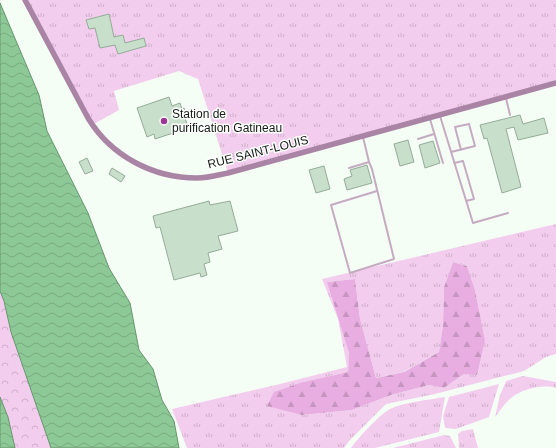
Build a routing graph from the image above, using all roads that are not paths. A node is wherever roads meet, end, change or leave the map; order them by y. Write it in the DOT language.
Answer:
graph roads {
  1 [pos="25,0"];
  2 [pos="556,83"];
  3 [pos="506,97"];
  4 [pos="439,115"];
  5 [pos="510,115"];
  6 [pos="430,118"];
  7 [pos="434,134"];
  8 [pos="362,136"];
  9 [pos="418,139"];
  10 [pos="461,150"];
  11 [pos="451,152"];
  12 [pos="369,162"];
  13 [pos="443,163"];
  14 [pos="454,163"];
  15 [pos="349,168"];
  16 [pos="377,191"];
  17 [pos="466,201"];
  18 [pos="508,213"];
  1 -- 8 [label="street, RUE SAINT-LOUIS"];
  2 -- 3 [label="street, RUE SAINT-LOUIS"];
  3 -- 4 [label="street, RUE SAINT-LOUIS"];
  3 -- 5 [label="lane"];
  4 -- 6 [label="street, RUE SAINT-LOUIS"];
  4 -- 11 [label="lane"];
  6 -- 7 [label="lane"];
  6 -- 8 [label="street, RUE SAINT-LOUIS"];
  7 -- 9 [label="lane"];
  7 -- 13 [label="lane"];
  8 -- 12 [label="lane"];
  10 -- 10 [label="lane"];
  10 -- 11 [label="lane"];
  11 -- 14 [label="lane"];
  12 -- 15 [label="lane"];
  12 -- 16 [label="lane"];
  14 -- 17 [label="lane"];
  14 -- 17 [label="lane"];
  16 -- 16 [label="lane"];
  17 -- 18 [label="lane"];
}
